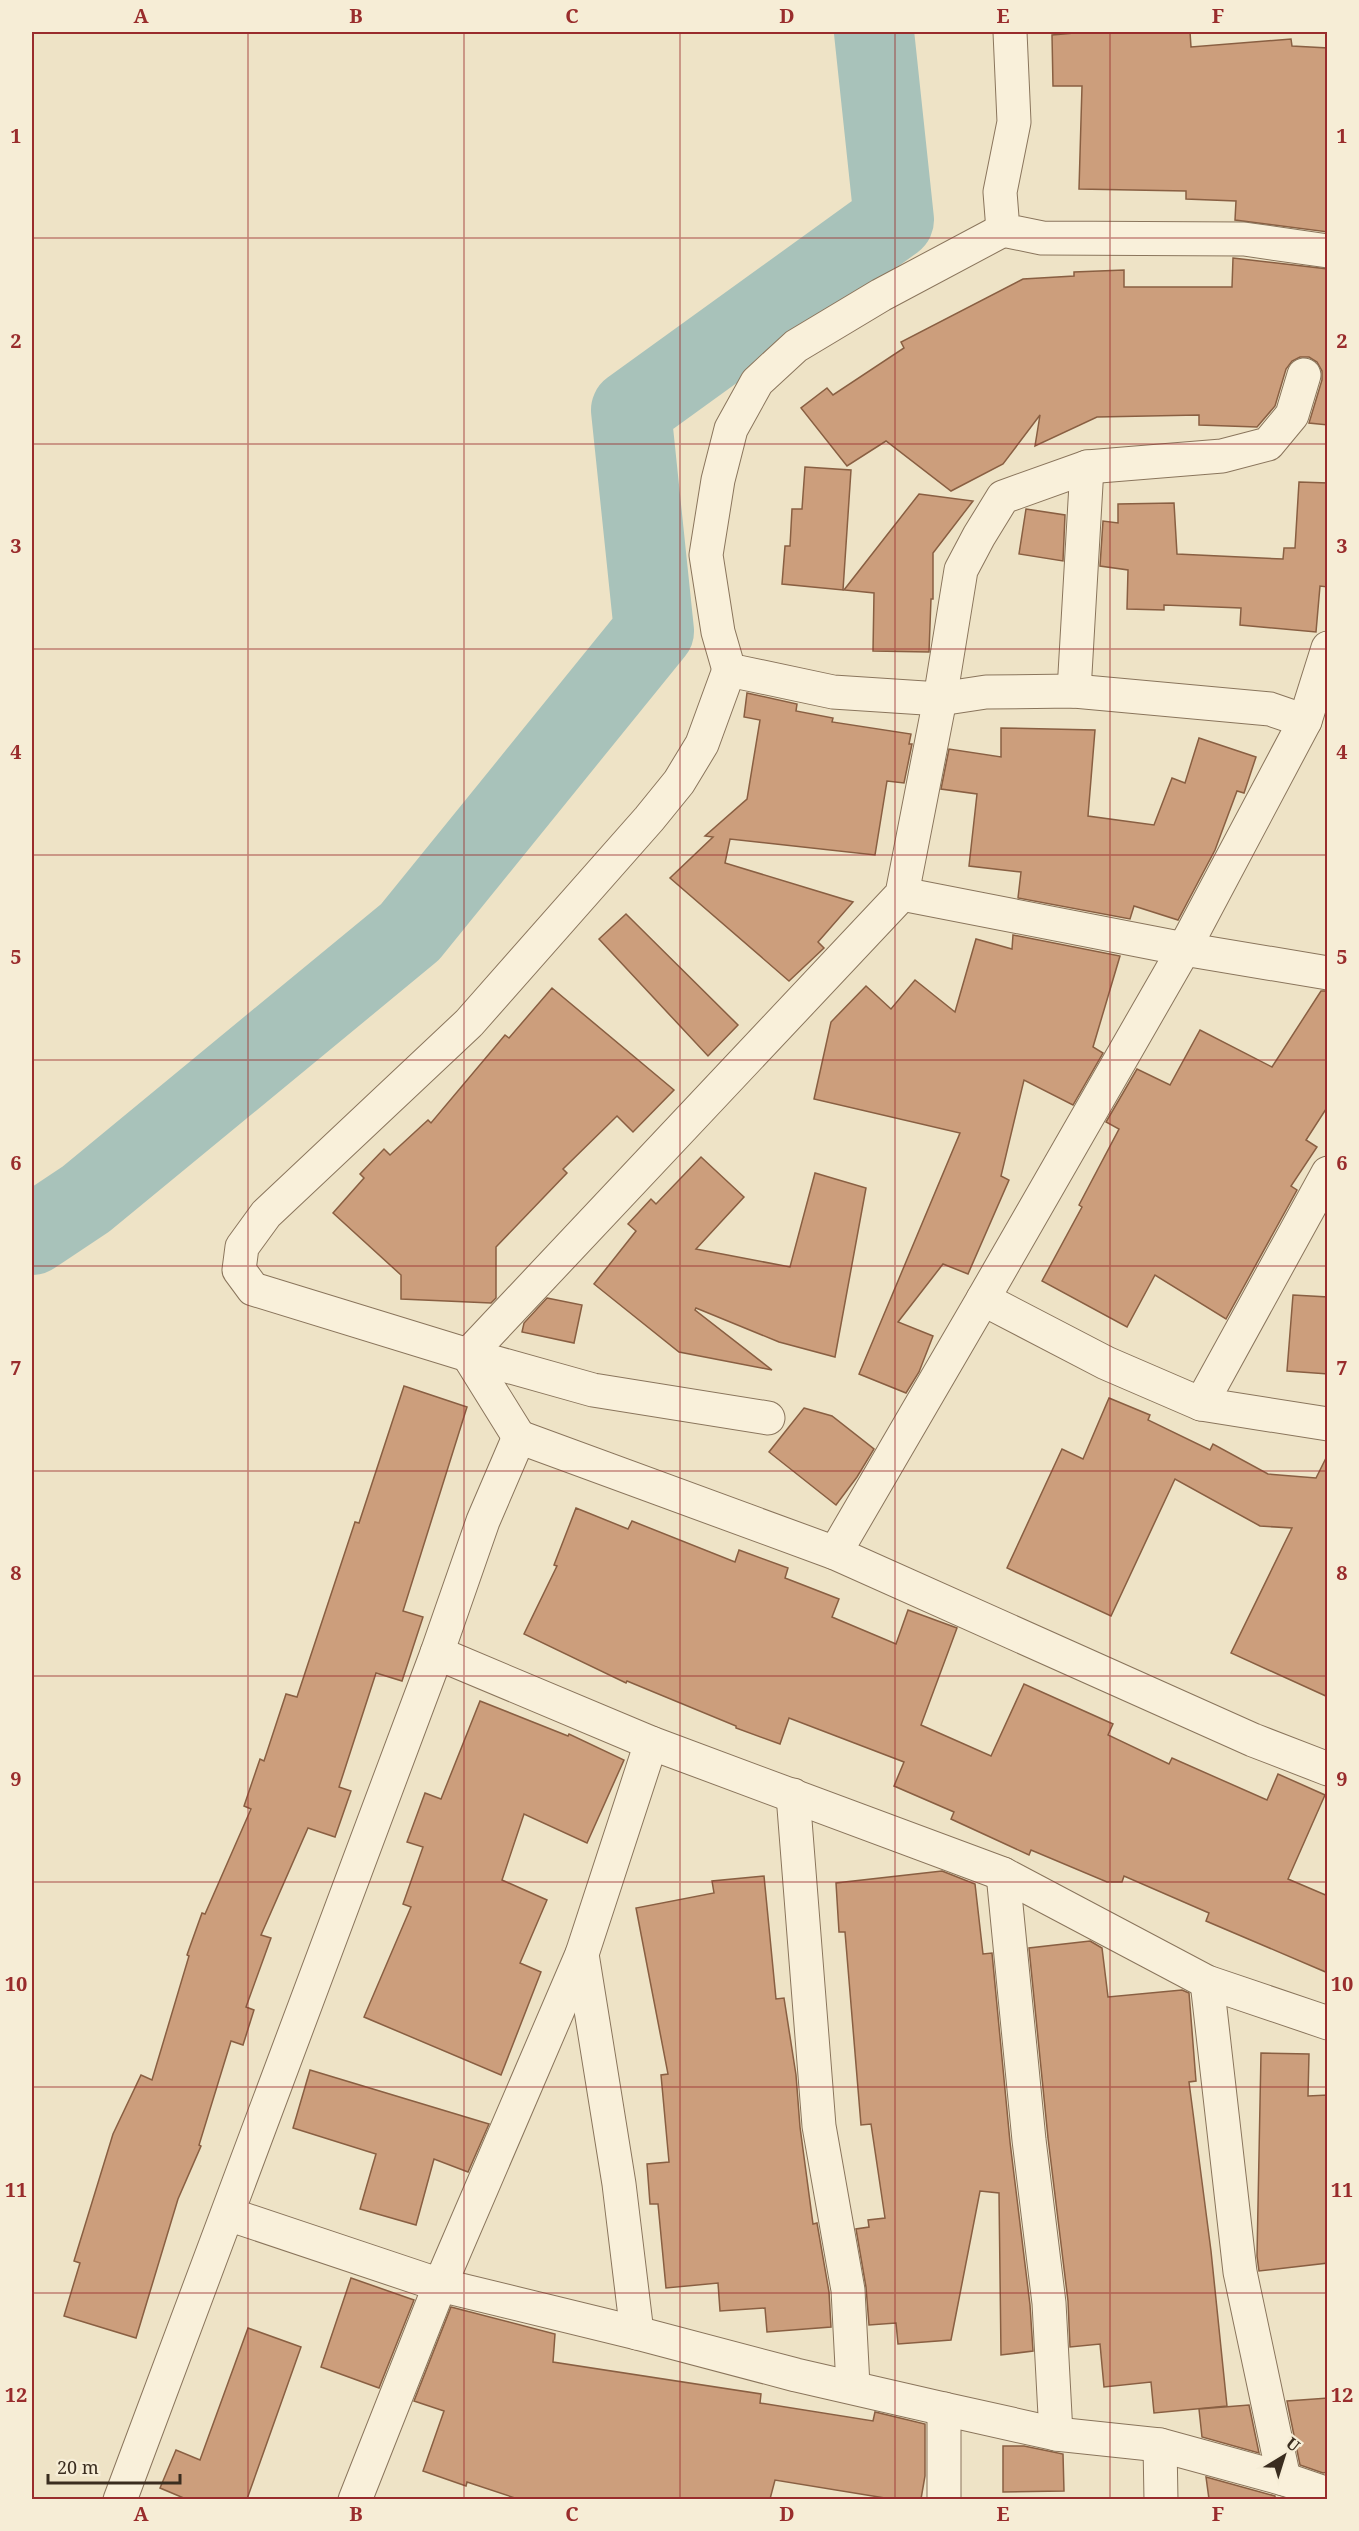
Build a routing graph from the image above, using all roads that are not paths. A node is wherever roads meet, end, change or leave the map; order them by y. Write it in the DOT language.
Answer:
graph roads {
  1 [pos="1010,32"];
  2 [pos="1003,230"];
  3 [pos="1328,251"];
  4 [pos="1304,375"];
  5 [pos="1087,467"];
  6 [pos="1328,648"];
  7 [pos="729,670"];
  8 [pos="1074,691"];
  9 [pos="940,699"];
  10 [pos="1305,721"];
  11 [pos="902,894"];
  12 [pos="1184,948"];
  13 [pos="1328,973"];
  14 [pos="1324,1186"];
  15 [pos="983,1299"];
  16 [pos="468,1355"];
  17 [pos="1201,1404"];
  18 [pos="768,1418"];
  19 [pos="1328,1424"];
  20 [pos="519,1437"];
  21 [pos="836,1553"];
  22 [pos="437,1653"];
  23 [pos="651,1743"];
  24 [pos="1328,1769"];
  25 [pos="793,1795"];
  26 [pos="1003,1874"];
  27 [pos="582,1954"];
  28 [pos="1207,1982"];
  29 [pos="1328,2023"];
  30 [pos="228,2214"];
  31 [pos="440,2286"];
  32 [pos="637,2332"];
  33 [pos="853,2386"];
  34 [pos="944,2409"];
  35 [pos="1056,2434"];
  36 [pos="1160,2445"];
  37 [pos="1284,2479"];
  38 [pos="1328,2494"];
  39 [pos="365,2498"];
  40 [pos="120,2499"];
  41 [pos="944,2499"];
  42 [pos="1161,2499"];
  1 -- 2 [label="street"];
  2 -- 3 [label="street"];
  2 -- 7 [label="street"];
  4 -- 5 [label="street"];
  5 -- 8 [label="street"];
  5 -- 9 [label="street"];
  6 -- 10 [label="street"];
  7 -- 9 [label="street"];
  7 -- 16 [label="street"];
  8 -- 9 [label="street"];
  8 -- 10 [label="street"];
  9 -- 11 [label="street"];
  10 -- 12 [label="street"];
  11 -- 12 [label="street"];
  11 -- 16 [label="street"];
  12 -- 13 [label="street"];
  12 -- 15 [label="street"];
  14 -- 17 [label="street"];
  15 -- 17 [label="street"];
  15 -- 21 [label="street"];
  16 -- 18 [label="street"];
  16 -- 20 [label="street"];
  17 -- 19 [label="street"];
  20 -- 21 [label="street"];
  20 -- 22 [label="street"];
  21 -- 24 [label="street"];
  22 -- 23 [label="street"];
  22 -- 30 [label="street"];
  23 -- 25 [label="street"];
  23 -- 27 [label="street"];
  25 -- 26 [label="street"];
  25 -- 33 [label="street"];
  26 -- 28 [label="street"];
  26 -- 35 [label="street"];
  27 -- 31 [label="street"];
  27 -- 32 [label="street"];
  28 -- 29 [label="street"];
  28 -- 37 [label="street"];
  30 -- 31 [label="street"];
  30 -- 40 [label="street"];
  31 -- 32 [label="street"];
  31 -- 39 [label="street"];
  32 -- 33 [label="street"];
  33 -- 34 [label="street"];
  34 -- 35 [label="street"];
  34 -- 41 [label="street"];
  35 -- 36 [label="street"];
  36 -- 37 [label="street"];
  36 -- 42 [label="street"];
  37 -- 38 [label="street"];
}
